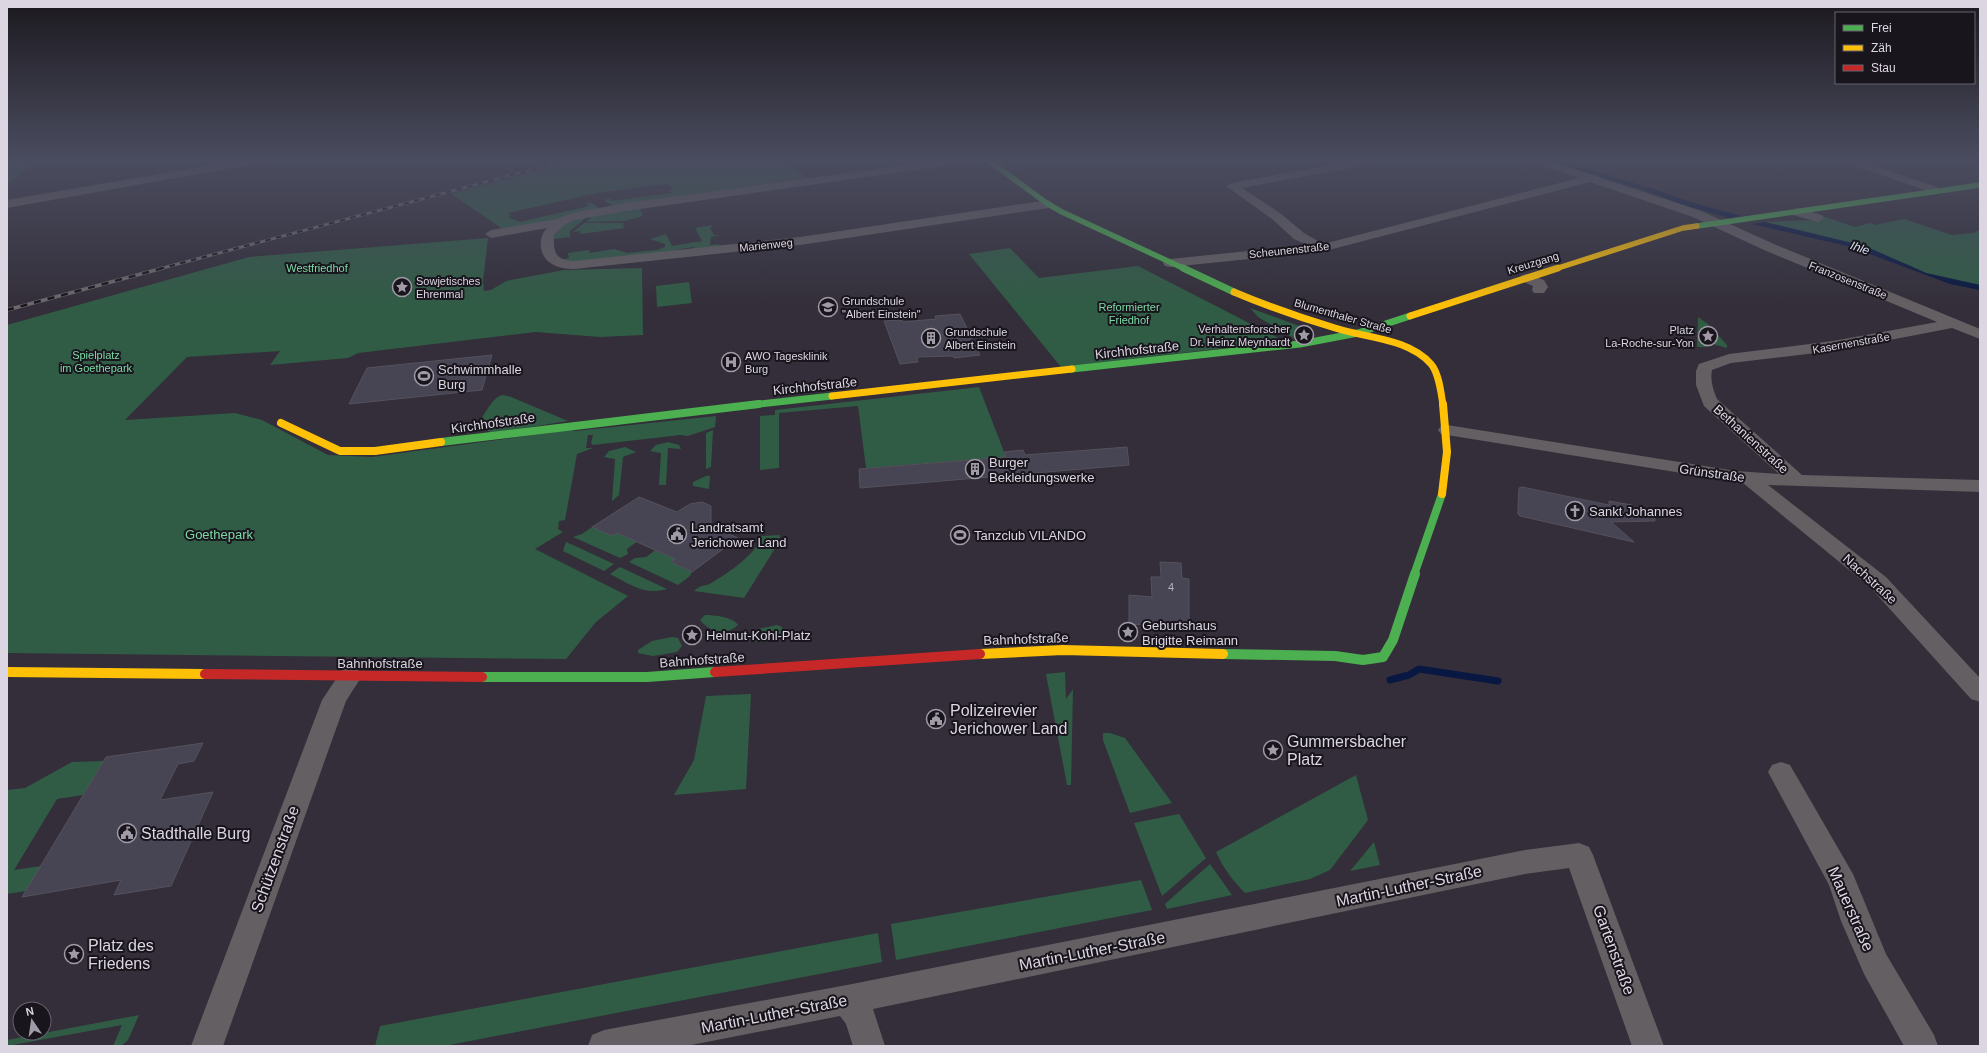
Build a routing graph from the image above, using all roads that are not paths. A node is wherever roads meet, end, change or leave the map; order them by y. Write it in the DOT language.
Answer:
graph roads {
  1 [pos="611,209"];
  2 [pos="1013,209"];
  3 [pos="1059,209"];
  4 [pos="1266,209"];
  5 [pos="1471,209"];
  6 [pos="1683,209"];
  7 [pos="1816,209"];
  8 [pos="1797,212"];
  9 [pos="1818,218"];
  10 [pos="560,222"];
  11 [pos="1718,223"];
  12 [pos="491,234"];
  13 [pos="1321,248"];
  14 [pos="1170,263"];
  15 [pos="1527,278"];
  16 [pos="1539,290"];
  17 [pos="1954,323"];
  18 [pos="1358,333"];
  19 [pos="1980,334"];
  20 [pos="1746,357"];
  21 [pos="281,423"];
  22 [pos="1447,430"];
  23 [pos="1748,478"];
  24 [pos="1797,481"];
  25 [pos="1980,486"];
  26 [pos="1391,645"];
  27 [pos="7,672"];
  28 [pos="350,676"];
  29 [pos="1980,693"];
  30 [pos="1781,772"];
  31 [pos="1580,855"];
  32 [pos="847,1000"];
  33 [pos="206,1046"];
  34 [pos="604,1046"];
  35 [pos="869,1046"];
  36 [pos="1648,1046"];
  37 [pos="1922,1046"];
  1 -- 10 [label="street"];
  2 -- 10 [label="street, Marienweg"];
  3 -- 14 [label="street, Blumenthaler Straße"];
  4 -- 13 [label="street"];
  5 -- 13 [label="street, Scheunenstraße"];
  6 -- 11 [label="street, Franzosenstraße"];
  7 -- 8 [label="street, Kreuzgang"];
  8 -- 9 [label="street"];
  8 -- 11 [label="street, Kreuzgang"];
  10 -- 12 [label="street"];
  11 -- 15 [label="street, Kreuzgang"];
  11 -- 17 [label="street, Franzosenstraße"];
  13 -- 14 [label="street, Scheunenstraße"];
  14 -- 18 [label="street, Blumenthaler Straße"];
  15 -- 16 [label="street"];
  15 -- 18 [label="street, Kreuzgang"];
  17 -- 19 [label="street, Franzosenstraße"];
  17 -- 20 [label="street, Kasernenstraße"];
  18 -- 21 [label="street, Kirchhofstraße"];
  18 -- 22 [label="street, Blumenthaler Straße"];
  20 -- 24 [label="street, Bethanienstraße"];
  22 -- 23 [label="street, Grünstraße"];
  22 -- 26 [label="street, Blumenthaler Straße"];
  23 -- 24 [label="street, Grünstraße"];
  23 -- 29 [label="street, Nachstraße"];
  24 -- 25 [label="street, Grünstraße"];
  26 -- 28 [label="street, Bahnhofstraße"];
  27 -- 28 [label="street, Bahnhofstraße"];
  28 -- 33 [label="street, Schützenstraße"];
  30 -- 37 [label="street, Mauerstraße"];
  31 -- 32 [label="street, Martin-Luther-Straße"];
  31 -- 36 [label="street, Gartenstraße"];
  32 -- 34 [label="street, Martin-Luther-Straße"];
  32 -- 35 [label="street"];
}
